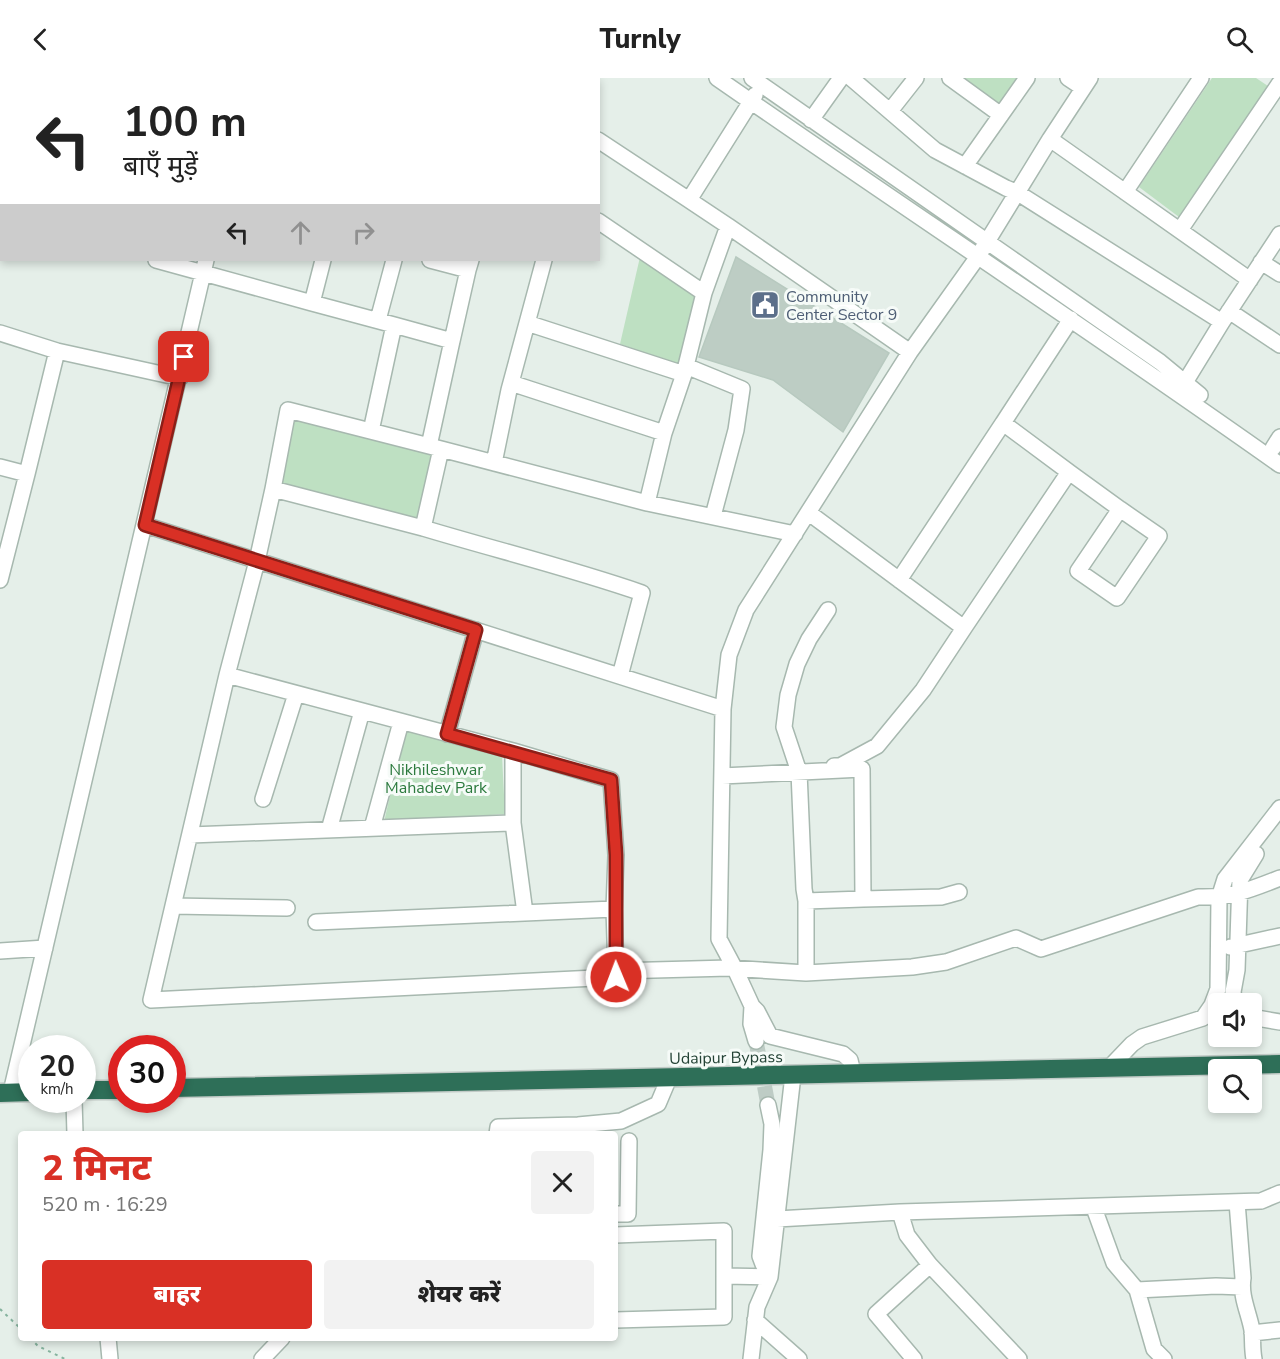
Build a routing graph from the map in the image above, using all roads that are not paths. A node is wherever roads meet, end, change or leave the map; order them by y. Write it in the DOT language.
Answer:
graph roads {
  1 [pos="717,78"];
  2 [pos="841,78"];
  3 [pos="851,78"];
  4 [pos="916,78"];
  5 [pos="950,78"];
  6 [pos="1027,78"];
  7 [pos="1068,78"];
  8 [pos="1202,78"];
  9 [pos="757,82"];
  10 [pos="1276,82"];
  11 [pos="1086,83"];
  12 [pos="751,102"];
  13 [pos="890,111"];
  14 [pos="1001,115"];
  15 [pos="811,120"];
  16 [pos="1050,139"];
  17 [pos="600,141"];
  18 [pos="965,166"];
  19 [pos="1125,192"];
  20 [pos="1018,193"];
  21 [pos="689,200"];
  22 [pos="600,222"];
  23 [pos="728,226"];
  24 [pos="1180,230"];
  25 [pos="1280,234"];
  26 [pos="987,242"];
  27 [pos="977,258"];
  28 [pos="164,261"];
  29 [pos="323,261"];
  30 [pos="394,261"];
  31 [pos="438,261"];
  32 [pos="544,261"];
  33 [pos="1262,262"];
  34 [pos="469,265"];
  35 [pos="205,266"];
  36 [pos="1280,274"];
  37 [pos="1250,280"];
  38 [pos="704,293"];
  39 [pos="312,303"];
  40 [pos="1225,316"];
  41 [pos="1071,319"];
  42 [pos="378,320"];
  43 [pos="527,323"];
  44 [pos="394,325"];
  45 [pos="0,333"];
  46 [pos="452,341"];
  47 [pos="1280,345"];
  48 [pos="57,351"];
  49 [pos="910,352"];
  50 [pos="1156,368"];
  51 [pos="685,370"];
  52 [pos="180,378"];
  53 [pos="511,383"];
  54 [pos="1184,384"];
  55 [pos="1003,423"];
  56 [pos="371,431"];
  57 [pos="664,433"];
  58 [pos="1277,446"];
  59 [pos="435,448"];
  60 [pos="494,463"];
  61 [pos="1280,465"];
  62 [pos="0,466"];
  63 [pos="1069,472"];
  64 [pos="27,474"];
  65 [pos="273,489"];
  66 [pos="647,503"];
  67 [pos="1120,509"];
  68 [pos="809,513"];
  69 [pos="713,516"];
  70 [pos="145,525"];
  71 [pos="423,528"];
  72 [pos="795,534"];
  73 [pos="4,547"];
  74 [pos="257,561"];
  75 [pos="0,580"];
  76 [pos="899,580"];
  77 [pos="828,610"];
  78 [pos="964,628"];
  79 [pos="476,630"];
  80 [pos="227,675"];
  81 [pos="620,676"];
  82 [pos="296,694"];
  83 [pos="723,709"];
  84 [pos="362,711"];
  85 [pos="401,722"];
  86 [pos="447,734"];
  87 [pos="513,751"];
  88 [pos="799,771"];
  89 [pos="722,776"];
  90 [pos="263,799"];
  91 [pos="1280,808"];
  92 [pos="513,823"];
  93 [pos="1280,823"];
  94 [pos="372,828"];
  95 [pos="329,830"];
  96 [pos="190,835"];
  97 [pos="1248,863"];
  98 [pos="1274,880"];
  99 [pos="1235,884"];
  100 [pos="959,892"];
  101 [pos="1219,898"];
  102 [pos="863,899"];
  103 [pos="806,901"];
  104 [pos="173,906"];
  105 [pos="287,908"];
  106 [pos="614,909"];
  107 [pos="525,913"];
  108 [pos="316,922"];
  109 [pos="1280,936"];
  110 [pos="1238,946"];
  111 [pos="45,948"];
  112 [pos="1217,949"];
  113 [pos="0,951"];
  114 [pos="735,969"];
  115 [pos="616,971"];
  116 [pos="806,973"];
  117 [pos="1233,993"];
  118 [pos="752,1006"];
  119 [pos="1262,1019"];
  120 [pos="1280,1022"];
  121 [pos="756,1041"];
  122 [pos="1280,1064"];
  123 [pos="1110,1067"];
  124 [pos="854,1073"];
  125 [pos="793,1075"];
  126 [pos="669,1078"];
  127 [pos="186,1089"];
  128 [pos="6,1093"];
  129 [pos="768,1106"];
  130 [pos="74,1113"];
  131 [pos="75,1131"];
  132 [pos="497,1131"];
  133 [pos="629,1141"];
  134 [pos="1280,1193"];
  135 [pos="1237,1202"];
  136 [pos="1094,1208"];
  137 [pos="900,1212"];
  138 [pos="618,1214"];
  139 [pos="777,1219"];
  140 [pos="618,1235"];
  141 [pos="930,1265"];
  142 [pos="770,1271"];
  143 [pos="724,1276"];
  144 [pos="1242,1287"];
  145 [pos="1137,1290"];
  146 [pos="618,1320"];
  147 [pos="755,1320"];
  148 [pos="1280,1330"];
  149 [pos="1252,1333"];
  150 [pos="108,1341"];
  151 [pos="279,1341"];
  152 [pos="1156,1356"];
  153 [pos="110,1359"];
  154 [pos="262,1359"];
  155 [pos="752,1359"];
  156 [pos="799,1359"];
  157 [pos="914,1359"];
  158 [pos="1019,1359"];
  159 [pos="1254,1359"];
  1 -- 12 [label="street"];
  2 -- 15 [label="street"];
  3 -- 13 [label="street"];
  4 -- 13 [label="street"];
  5 -- 14 [label="street"];
  6 -- 14 [label="street"];
  7 -- 11 [label="street"];
  8 -- 19 [label="street"];
  9 -- 12 [label="street"];
  9 -- 15 [label="street"];
  10 -- 24 [label="street"];
  11 -- 16 [label="street"];
  12 -- 21 [label="street"];
  12 -- 27 [label="street"];
  13 -- 18 [label="street"];
  14 -- 18 [label="street"];
  15 -- 26 [label="street"];
  16 -- 19 [label="street"];
  16 -- 20 [label="street"];
  17 -- 21 [label="street"];
  18 -- 20 [label="street"];
  19 -- 24 [label="street"];
  20 -- 26 [label="street"];
  20 -- 40 [label="street"];
  21 -- 23 [label="street"];
  22 -- 38 [label="street"];
  23 -- 38 [label="street"];
  23 -- 49 [label="street"];
  24 -- 37 [label="street"];
  25 -- 33 [label="street"];
  26 -- 27 [label="street"];
  26 -- 50 [label="street"];
  27 -- 41 [label="street"];
  27 -- 49 [label="street"];
  28 -- 35 [label="street"];
  29 -- 39 [label="street"];
  30 -- 42 [label="street"];
  31 -- 34 [label="street"];
  32 -- 43 [label="street"];
  33 -- 36 [label="street"];
  33 -- 37 [label="street"];
  34 -- 46 [label="street"];
  35 -- 39 [label="street"];
  35 -- 52 [label="street"];
  37 -- 40 [label="street"];
  38 -- 51 [label="street"];
  39 -- 42 [label="street"];
  40 -- 47 [label="street"];
  40 -- 54 [label="street"];
  41 -- 50 [label="street"];
  41 -- 55 [label="street"];
  42 -- 44 [label="street"];
  43 -- 51 [label="street"];
  43 -- 53 [label="street"];
  44 -- 46 [label="street"];
  44 -- 56 [label="street"];
  45 -- 48 [label="street"];
  46 -- 59 [label="street"];
  48 -- 52 [label="street"];
  48 -- 64 [label="street"];
  49 -- 68 [label="street"];
  50 -- 54 [label="street"];
  50 -- 61 [label="street"];
  51 -- 57 [label="street"];
  51 -- 69 [label="street"];
  52 -- 70 [label="street"];
  53 -- 57 [label="street"];
  53 -- 60 [label="street"];
  54 -- 58 [label="street"];
  55 -- 63 [label="street"];
  55 -- 76 [label="street"];
  56 -- 59 [label="street"];
  56 -- 65 [label="street"];
  57 -- 66 [label="street"];
  59 -- 60 [label="street"];
  59 -- 71 [label="street"];
  60 -- 66 [label="street"];
  62 -- 64 [label="street"];
  63 -- 67 [label="street"];
  63 -- 78 [label="street"];
  64 -- 73 [label="street"];
  65 -- 71 [label="street"];
  65 -- 74 [label="street"];
  66 -- 69 [label="street"];
  67 -- 67 [label="street"];
  68 -- 72 [label="street"];
  68 -- 76 [label="street"];
  69 -- 72 [label="street"];
  70 -- 74 [label="street"];
  70 -- 111 [label="street"];
  71 -- 81 [label="street"];
  72 -- 83 [label="street"];
  73 -- 75 [label="street"];
  74 -- 79 [label="street"];
  74 -- 80 [label="street"];
  76 -- 78 [label="street"];
  77 -- 88 [label="street"];
  78 -- 88 [label="street"];
  79 -- 81 [label="street"];
  79 -- 86 [label="street"];
  80 -- 82 [label="street"];
  80 -- 96 [label="street"];
  81 -- 83 [label="street"];
  82 -- 84 [label="street"];
  82 -- 90 [label="street"];
  83 -- 89 [label="street"];
  84 -- 85 [label="street"];
  84 -- 95 [label="street"];
  85 -- 86 [label="street"];
  85 -- 94 [label="street"];
  86 -- 87 [label="street"];
  87 -- 92 [label="street"];
  87 -- 106 [label="street"];
  88 -- 89 [label="street"];
  88 -- 102 [label="street"];
  88 -- 103 [label="street"];
  89 -- 114 [label="street"];
  91 -- 99 [label="street"];
  92 -- 94 [label="street"];
  92 -- 107 [label="street"];
  93 -- 97 [label="street"];
  94 -- 95 [label="street"];
  95 -- 96 [label="street"];
  96 -- 104 [label="street"];
  97 -- 98 [label="street"];
  97 -- 99 [label="street"];
  98 -- 99 [label="street"];
  99 -- 101 [label="street"];
  99 -- 110 [label="street"];
  100 -- 102 [label="street"];
  101 -- 112 [label="street"];
  101 -- 116 [label="street"];
  102 -- 103 [label="street"];
  103 -- 116 [label="street"];
  104 -- 105 [label="street"];
  104 -- 115 [label="street"];
  106 -- 107 [label="street"];
  106 -- 115 [label="street"];
  107 -- 108 [label="street"];
  109 -- 110 [label="street"];
  110 -- 112 [label="street"];
  110 -- 117 [label="street"];
  111 -- 113 [label="street"];
  111 -- 128 [label="street"];
  112 -- 123 [label="street"];
  114 -- 115 [label="street"];
  114 -- 116 [label="street"];
  114 -- 118 [label="street"];
  118 -- 121 [label="street"];
  118 -- 124 [label="street"];
  119 -- 120 [label="street"];
  122 -- 123 [label="highway, Udaipur Bypass"];
  123 -- 124 [label="highway, Udaipur Bypass"];
  124 -- 125 [label="highway, Udaipur Bypass"];
  125 -- 126 [label="highway, Udaipur Bypass"];
  125 -- 139 [label="street"];
  126 -- 127 [label="highway, Udaipur Bypass"];
  126 -- 132 [label="street"];
  129 -- 142 [label="street"];
  130 -- 131 [label="street"];
  133 -- 138 [label="street"];
  134 -- 135 [label="street"];
  135 -- 136 [label="street"];
  135 -- 144 [label="street"];
  136 -- 137 [label="street"];
  136 -- 145 [label="street"];
  137 -- 139 [label="street"];
  137 -- 141 [label="street"];
  139 -- 142 [label="street"];
  140 -- 143 [label="street"];
  141 -- 157 [label="street"];
  141 -- 158 [label="street"];
  142 -- 143 [label="street"];
  142 -- 147 [label="street"];
  143 -- 146 [label="street"];
  144 -- 145 [label="street"];
  144 -- 149 [label="street"];
  145 -- 152 [label="street"];
  147 -- 155 [label="street"];
  147 -- 156 [label="street"];
  148 -- 149 [label="street"];
  149 -- 159 [label="street"];
  150 -- 153 [label="street"];
  151 -- 154 [label="street"];
}
